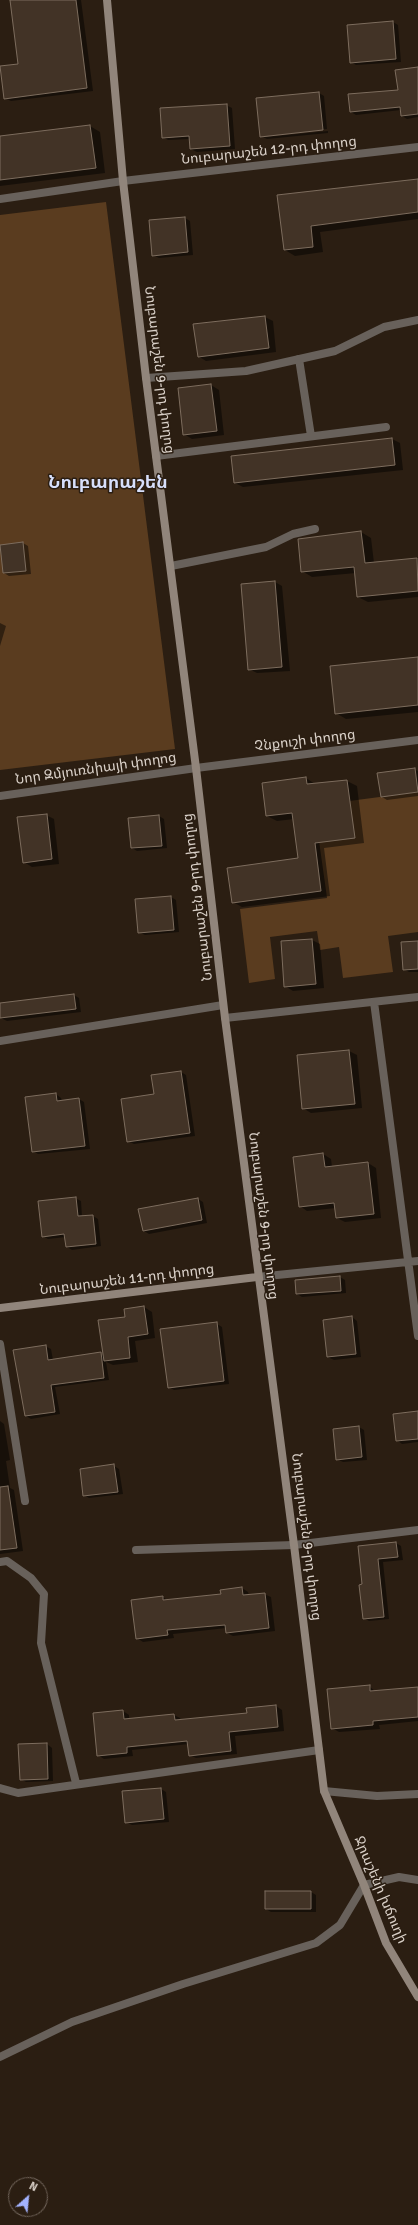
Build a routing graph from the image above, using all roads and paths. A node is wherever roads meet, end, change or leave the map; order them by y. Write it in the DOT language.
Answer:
graph roads {
  1 [pos="107,0"];
  2 [pos="418,147"];
  3 [pos="123,180"];
  4 [pos="0,199"];
  5 [pos="418,320"];
  6 [pos="299,359"];
  7 [pos="146,378"];
  8 [pos="386,427"];
  9 [pos="312,436"];
  10 [pos="156,456"];
  11 [pos="315,529"];
  12 [pos="171,566"];
  13 [pos="418,740"];
  14 [pos="196,768"];
  15 [pos="0,796"];
  16 [pos="418,998"];
  17 [pos="374,1002"];
  18 [pos="223,1005"];
  19 [pos="225,1018"];
  20 [pos="0,1041"];
  21 [pos="418,1261"];
  22 [pos="408,1262"];
  23 [pos="258,1277"];
  24 [pos="0,1308"];
  25 [pos="418,1336"];
  26 [pos="0,1344"];
  27 [pos="25,1501"];
  28 [pos="418,1530"];
  29 [pos="294,1545"];
  30 [pos="136,1550"];
  31 [pos="4,1561"];
  32 [pos="319,1750"];
  33 [pos="76,1783"];
  34 [pos="0,1788"];
  35 [pos="324,1791"];
  36 [pos="418,1794"];
  37 [pos="418,1880"];
  38 [pos="364,1885"];
  39 [pos="418,1997"];
  40 [pos="0,2058"];
  1 -- 3 [label="main road, Նուբարաշեն 9-րդ փողոց"];
  2 -- 3 [label="street, Նուբարաշեն 12-րդ փողոց"];
  3 -- 4 [label="street"];
  3 -- 7 [label="main road, Նուբարաշեն 9-րդ փողոց"];
  5 -- 6 [label="street"];
  6 -- 7 [label="street"];
  6 -- 9 [label="street"];
  7 -- 10 [label="main road, Նուբարաշեն 9-րդ փողոց"];
  8 -- 9 [label="street"];
  9 -- 10 [label="street"];
  10 -- 12 [label="main road, Նուբարաշեն 9-րդ փողոց"];
  11 -- 12 [label="street"];
  12 -- 14 [label="main road, Նուբարաշեն 9-րդ փողոց"];
  13 -- 14 [label="street, Չնքուշի փողոց"];
  14 -- 15 [label="street, Նոր Զմյուռնիայի փողոց"];
  14 -- 18 [label="main road, Նուբարաշեն 9-րդ փողոց"];
  16 -- 17 [label="street"];
  17 -- 19 [label="street"];
  17 -- 22 [label="street"];
  18 -- 19 [label="main road, Նուբարաշեն 9-րդ փողոց"];
  18 -- 20 [label="street"];
  19 -- 23 [label="main road, Նուբարաշեն 9-րդ փողոց"];
  21 -- 22 [label="street"];
  22 -- 23 [label="street"];
  22 -- 25 [label="street"];
  23 -- 24 [label="main road, Նուբարաշեն 11-րդ փողոց"];
  23 -- 29 [label="main road, Նուբարաշեն 9-րդ փողոց"];
  26 -- 27 [label="street"];
  28 -- 29 [label="street"];
  29 -- 30 [label="street"];
  29 -- 32 [label="main road, Նուբարաշեն 9-րդ փողոց"];
  31 -- 33 [label="street"];
  32 -- 33 [label="street"];
  32 -- 35 [label="main road, Նուբարաշեն 9-րդ փողոց"];
  33 -- 34 [label="street"];
  35 -- 36 [label="street"];
  35 -- 38 [label="main road, Ջրաշենի խճուղի"];
  37 -- 38 [label="street"];
  38 -- 39 [label="main road, Ջրաշենի խճուղի"];
  38 -- 40 [label="street"];
}
